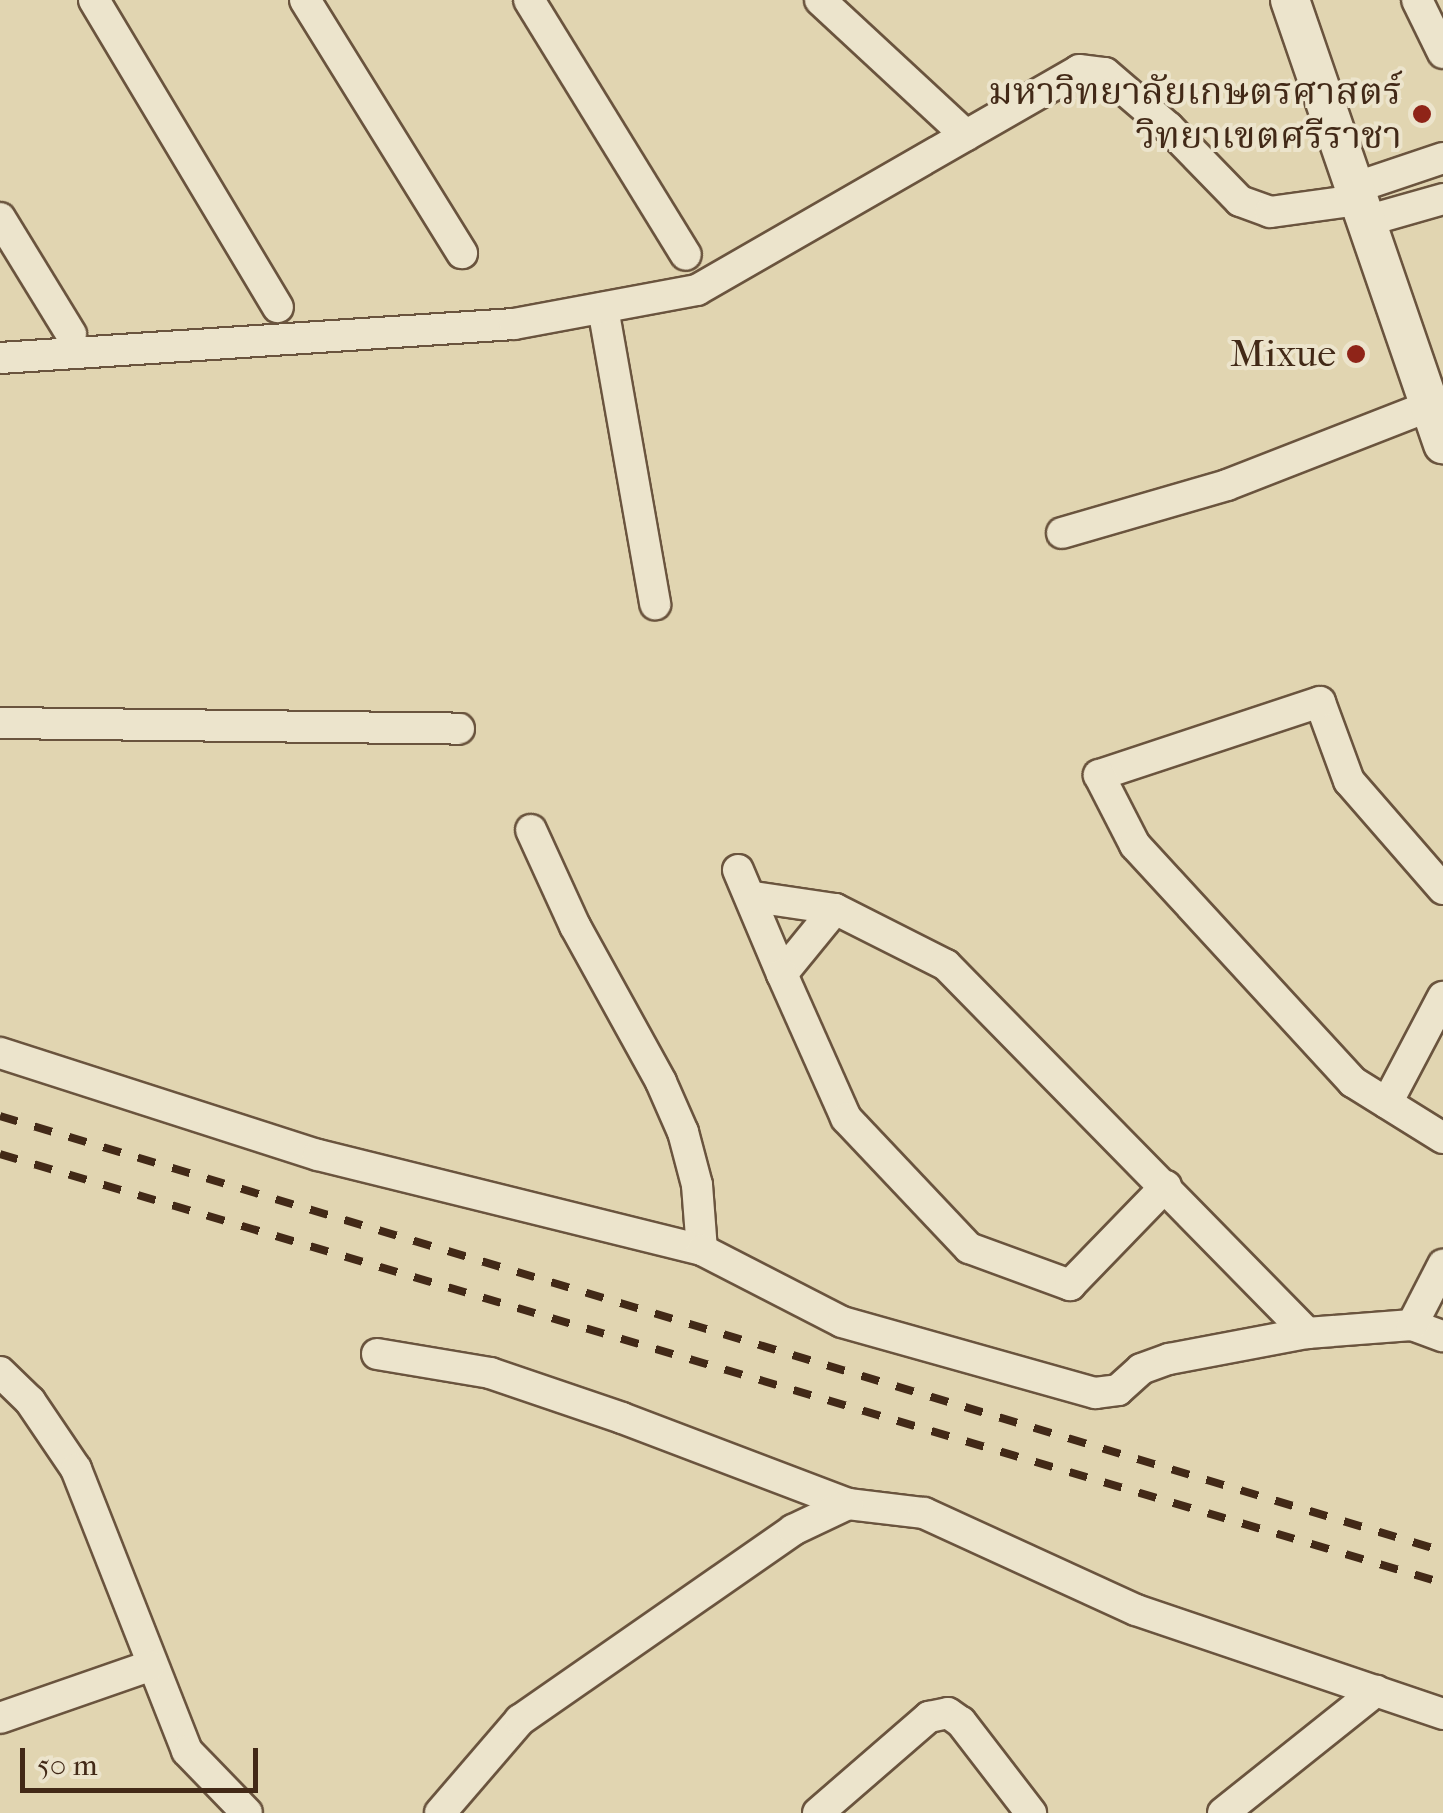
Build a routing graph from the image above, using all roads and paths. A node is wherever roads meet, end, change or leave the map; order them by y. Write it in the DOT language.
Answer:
graph roads {
  1 [pos="94,0"];
  2 [pos="305,0"];
  3 [pos="529,0"];
  4 [pos="820,0"];
  5 [pos="1290,0"];
  6 [pos="1417,0"];
  7 [pos="1443,53"];
  8 [pos="966,136"];
  9 [pos="1443,158"];
  10 [pos="1443,199"];
  11 [pos="1359,203"];
  12 [pos="0,218"];
  13 [pos="462,252"];
  14 [pos="686,256"];
  15 [pos="278,307"];
  16 [pos="603,308"];
  17 [pos="72,334"];
  18 [pos="0,358"];
  19 [pos="1430,406"];
  20 [pos="1443,444"];
  21 [pos="1062,532"];
  22 [pos="655,604"];
  23 [pos="0,723"];
  24 [pos="459,729"];
  25 [pos="531,830"];
  26 [pos="738,870"];
  27 [pos="1443,889"];
  28 [pos="754,898"];
  29 [pos="835,909"];
  30 [pos="782,974"];
  31 [pos="1443,998"];
  32 [pos="0,1053"];
  33 [pos="1387,1104"];
  34 [pos="1443,1138"];
  35 [pos="1166,1186"];
  36 [pos="702,1250"];
  37 [pos="1443,1264"];
  38 [pos="1412,1325"];
  39 [pos="1306,1333"];
  40 [pos="1443,1336"];
  41 [pos="377,1354"];
  42 [pos="0,1372"];
  43 [pos="848,1504"];
  44 [pos="149,1666"];
  45 [pos="1376,1691"];
  46 [pos="1443,1714"];
  47 [pos="0,1718"];
  48 [pos="247,1813"];
  49 [pos="440,1813"];
  50 [pos="818,1813"];
  51 [pos="1032,1813"];
  52 [pos="1224,1813"];
  1 -- 15 [label="street"];
  2 -- 13 [label="street"];
  3 -- 14 [label="street"];
  4 -- 8 [label="street"];
  5 -- 11 [label="street"];
  6 -- 7 [label="street"];
  8 -- 11 [label="street"];
  8 -- 16 [label="street"];
  9 -- 11 [label="street"];
  10 -- 11 [label="street"];
  11 -- 19 [label="street"];
  12 -- 17 [label="street"];
  16 -- 18 [label="street"];
  16 -- 22 [label="street"];
  19 -- 20 [label="street"];
  19 -- 21 [label="street"];
  23 -- 24 [label="street"];
  25 -- 36 [label="street"];
  26 -- 28 [label="street"];
  27 -- 33 [label="street"];
  28 -- 29 [label="street"];
  28 -- 30 [label="street"];
  29 -- 30 [label="street"];
  29 -- 35 [label="street"];
  30 -- 35 [label="street"];
  31 -- 33 [label="street"];
  32 -- 36 [label="street"];
  33 -- 34 [label="street"];
  35 -- 39 [label="street"];
  36 -- 39 [label="street"];
  37 -- 38 [label="street"];
  38 -- 39 [label="street"];
  38 -- 40 [label="street"];
  41 -- 43 [label="street"];
  42 -- 44 [label="street"];
  43 -- 45 [label="street"];
  43 -- 49 [label="street"];
  44 -- 47 [label="street"];
  44 -- 48 [label="street"];
  45 -- 46 [label="street"];
  45 -- 52 [label="street"];
  50 -- 51 [label="street"];
}
